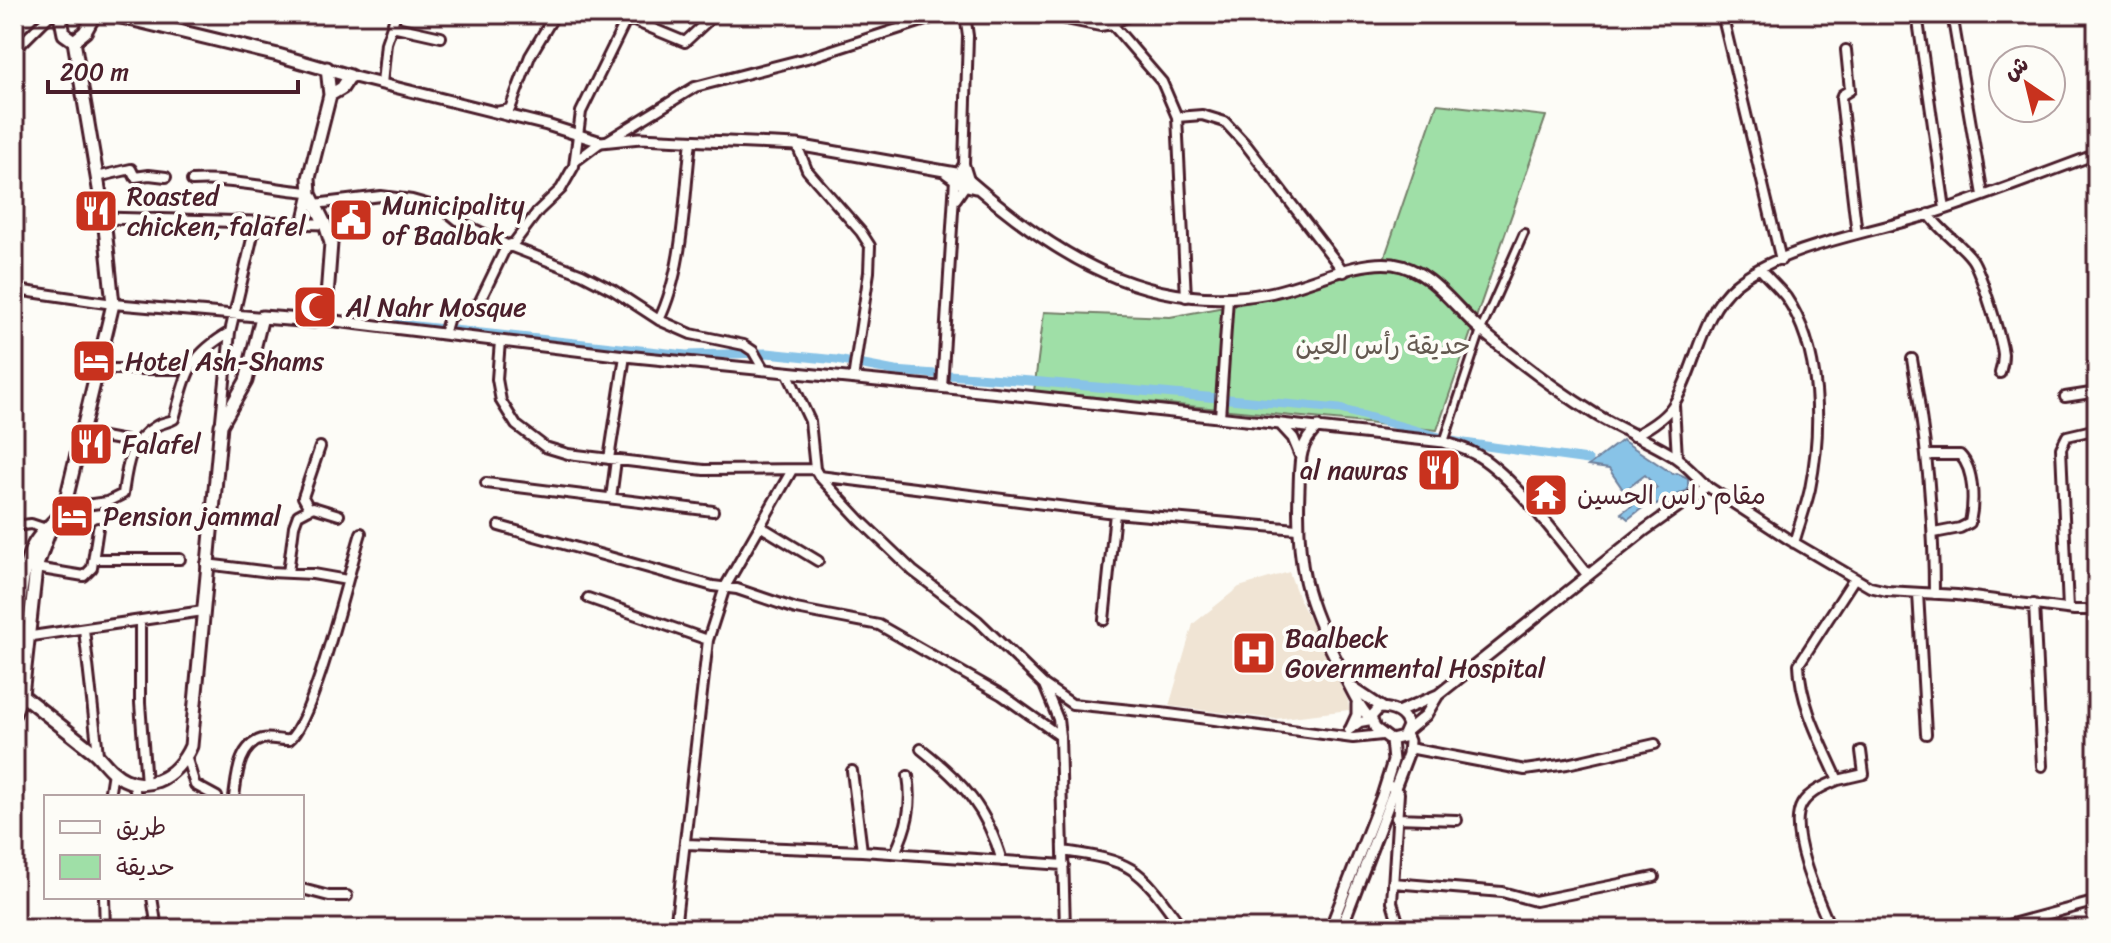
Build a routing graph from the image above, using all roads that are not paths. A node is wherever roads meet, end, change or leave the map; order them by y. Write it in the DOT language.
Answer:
graph roads {
  1 [pos="51,14"];
  2 [pos="60,14"];
  3 [pos="95,14"];
  4 [pos="109,14"];
  5 [pos="170,14"];
  6 [pos="396,14"];
  7 [pos="555,14"];
  8 [pos="715,14"];
  9 [pos="914,14"];
  10 [pos="944,14"];
  11 [pos="965,14"];
  12 [pos="1041,14"];
  13 [pos="1132,14"];
  14 [pos="1722,14"];
  15 [pos="1917,14"];
  16 [pos="1952,14"];
  17 [pos="628,16"];
  18 [pos="1117,19"];
  19 [pos="392,26"];
  20 [pos="163,28"];
  21 [pos="897,28"];
  22 [pos="441,37"];
  23 [pos="74,41"];
  24 [pos="14,47"];
  25 [pos="1846,50"];
  26 [pos="327,68"];
  27 [pos="350,76"];
  28 [pos="382,84"];
  29 [pos="330,95"];
  30 [pos="496,113"];
  31 [pos="1177,117"];
  32 [pos="577,134"];
  33 [pos="691,141"];
  34 [pos="604,142"];
  35 [pos="797,145"];
  36 [pos="815,147"];
  37 [pos="2097,154"];
  38 [pos="577,160"];
  39 [pos="964,164"];
  40 [pos="807,170"];
  41 [pos="952,175"];
  42 [pos="97,177"];
  43 [pos="166,177"];
  44 [pos="192,181"];
  45 [pos="971,185"];
  46 [pos="1983,195"];
  47 [pos="311,197"];
  48 [pos="955,199"];
  49 [pos="1945,209"];
  50 [pos="1929,214"];
  51 [pos="104,218"];
  52 [pos="256,222"];
  53 [pos="303,223"];
  54 [pos="325,224"];
  55 [pos="1524,233"];
  56 [pos="1857,234"];
  57 [pos="507,245"];
  58 [pos="1781,260"];
  59 [pos="1761,270"];
  60 [pos="1344,272"];
  61 [pos="14,283"];
  62 [pos="19,291"];
  63 [pos="1186,297"];
  64 [pos="1228,298"];
  65 [pos="113,304"];
  66 [pos="234,314"];
  67 [pos="262,317"];
  68 [pos="319,319"];
  69 [pos="659,320"];
  70 [pos="1481,330"];
  71 [pos="230,332"];
  72 [pos="444,332"];
  73 [pos="500,341"];
  74 [pos="625,356"];
  75 [pos="1912,359"];
  76 [pos="97,369"];
  77 [pos="188,369"];
  78 [pos="764,370"];
  79 [pos="787,372"];
  80 [pos="2000,373"];
  81 [pos="853,379"];
  82 [pos="942,387"];
  83 [pos="2097,392"];
  84 [pos="2065,397"];
  85 [pos="1674,405"];
  86 [pos="1220,413"];
  87 [pos="1280,424"];
  88 [pos="221,425"];
  89 [pos="1318,427"];
  90 [pos="2097,429"];
  91 [pos="82,433"];
  92 [pos="1633,436"];
  93 [pos="1444,442"];
  94 [pos="136,443"];
  95 [pos="320,447"];
  96 [pos="1300,455"];
  97 [pos="1927,455"];
  98 [pos="1677,458"];
  99 [pos="612,460"];
  100 [pos="792,470"];
  101 [pos="817,472"];
  102 [pos="486,483"];
  103 [pos="1707,486"];
  104 [pos="611,498"];
  105 [pos="64,508"];
  106 [pos="309,508"];
  107 [pos="713,511"];
  108 [pos="1115,513"];
  109 [pos="339,515"];
  110 [pos="15,525"];
  111 [pos="499,526"];
  112 [pos="760,526"];
  113 [pos="98,528"];
  114 [pos="46,529"];
  115 [pos="1297,529"];
  116 [pos="361,533"];
  117 [pos="1934,533"];
  118 [pos="1794,543"];
  119 [pos="94,559"];
  120 [pos="180,559"];
  121 [pos="818,561"];
  122 [pos="206,564"];
  123 [pos="36,568"];
  124 [pos="288,573"];
  125 [pos="1588,575"];
  126 [pos="1854,579"];
  127 [pos="347,580"];
  128 [pos="725,587"];
  129 [pos="1918,593"];
  130 [pos="1934,594"];
  131 [pos="588,598"];
  132 [pos="2034,604"];
  133 [pos="2068,609"];
  134 [pos="203,611"];
  135 [pos="2095,613"];
  136 [pos="1104,620"];
  137 [pos="140,621"];
  138 [pos="84,629"];
  139 [pos="22,637"];
  140 [pos="708,640"];
  141 [pos="14,651"];
  142 [pos="1043,684"];
  143 [pos="1350,686"];
  144 [pos="18,695"];
  145 [pos="1438,695"];
  146 [pos="1357,701"];
  147 [pos="1072,704"];
  148 [pos="1383,708"];
  149 [pos="1398,712"];
  150 [pos="14,714"];
  151 [pos="1058,719"];
  152 [pos="1371,720"];
  153 [pos="1347,732"];
  154 [pos="1407,732"];
  155 [pos="1926,734"];
  156 [pos="1060,736"];
  157 [pos="1386,738"];
  158 [pos="1655,744"];
  159 [pos="1409,748"];
  160 [pos="921,749"];
  161 [pos="1861,751"];
  162 [pos="98,754"];
  163 [pos="186,756"];
  164 [pos="2042,766"];
  165 [pos="852,771"];
  166 [pos="113,772"];
  167 [pos="908,776"];
  168 [pos="1838,780"];
  169 [pos="140,784"];
  170 [pos="1385,785"];
  171 [pos="1396,789"];
  172 [pos="109,795"];
  173 [pos="137,795"];
  174 [pos="213,795"];
  175 [pos="234,795"];
  176 [pos="1396,818"];
  177 [pos="1457,820"];
  178 [pos="686,844"];
  179 [pos="862,851"];
  180 [pos="1063,851"];
  181 [pos="895,853"];
  182 [pos="1002,861"];
  183 [pos="1064,865"];
  184 [pos="1654,877"];
  185 [pos="1393,883"];
  186 [pos="304,890"];
  187 [pos="347,896"];
  188 [pos="104,899"];
  189 [pos="152,899"];
  190 [pos="1347,901"];
  191 [pos="2097,901"];
  192 [pos="1178,922"];
  193 [pos="105,929"];
  194 [pos="157,929"];
  195 [pos="675,929"];
  196 [pos="1065,929"];
  197 [pos="1330,929"];
  198 [pos="1341,929"];
  199 [pos="1400,929"];
  200 [pos="1831,929"];
  201 [pos="1993,929"];
  1 -- 24 [label="street"];
  2 -- 23 [label="main road"];
  3 -- 23 [label="main road"];
  4 -- 20 [label="main road"];
  5 -- 20 [label="street"];
  6 -- 19 [label="street"];
  7 -- 30 [label="street"];
  8 -- 17 [label="street"];
  9 -- 21 [label="street"];
  10 -- 21 [label="street"];
  11 -- 39 [label="street"];
  12 -- 18 [label="street"];
  13 -- 18 [label="street"];
  14 -- 58 [label="street"];
  15 -- 49 [label="street"];
  16 -- 46 [label="street"];
  17 -- 32 [label="street"];
  18 -- 31 [label="street"];
  19 -- 22 [label="street"];
  19 -- 28 [label="street"];
  20 -- 26 [label="main road"];
  21 -- 34 [label="street"];
  23 -- 42 [label="main road"];
  25 -- 56 [label="street"];
  26 -- 27 [label="main road"];
  26 -- 29 [label="main road"];
  27 -- 28 [label="street"];
  27 -- 29 [label="main road"];
  28 -- 30 [label="street"];
  29 -- 47 [label="main road"];
  30 -- 32 [label="street"];
  31 -- 60 [label="street"];
  31 -- 63 [label="street"];
  32 -- 34 [label="street"];
  32 -- 38 [label="street"];
  33 -- 34 [label="street"];
  33 -- 35 [label="street"];
  33 -- 69 [label="street"];
  34 -- 38 [label="street"];
  35 -- 36 [label="street"];
  35 -- 40 [label="street"];
  36 -- 40 [label="street"];
  36 -- 41 [label="street"];
  37 -- 46 [label="street"];
  38 -- 57 [label="street"];
  39 -- 41 [label="street"];
  39 -- 45 [label="street"];
  40 -- 81 [label="street"];
  41 -- 45 [label="street"];
  41 -- 48 [label="street"];
  42 -- 43 [label="street"];
  42 -- 51 [label="main road"];
  44 -- 47 [label="street"];
  45 -- 48 [label="street"];
  45 -- 63 [label="street"];
  46 -- 49 [label="street"];
  47 -- 53 [label="street"];
  47 -- 54 [label="main road"];
  47 -- 57 [label="street"];
  48 -- 82 [label="street"];
  49 -- 50 [label="street"];
  50 -- 56 [label="street"];
  50 -- 80 [label="street"];
  51 -- 52 [label="street"];
  51 -- 65 [label="main road"];
  52 -- 53 [label="street"];
  52 -- 66 [label="street"];
  53 -- 54 [label="street"];
  54 -- 68 [label="main road"];
  55 -- 70 [label="street"];
  56 -- 58 [label="street"];
  57 -- 69 [label="street"];
  57 -- 72 [label="street"];
  58 -- 59 [label="street"];
  59 -- 85 [label="street"];
  59 -- 118 [label="street"];
  60 -- 64 [label="street"];
  60 -- 70 [label="street"];
  61 -- 62 [label="street"];
  62 -- 65 [label="street"];
  63 -- 64 [label="street"];
  64 -- 86 [label="street"];
  65 -- 66 [label="street"];
  65 -- 76 [label="main road"];
  66 -- 67 [label="street"];
  66 -- 71 [label="street"];
  67 -- 68 [label="main road"];
  67 -- 88 [label="main road"];
  68 -- 72 [label="street"];
  69 -- 78 [label="street"];
  70 -- 92 [label="street"];
  70 -- 93 [label="street"];
  71 -- 77 [label="street"];
  71 -- 88 [label="street"];
  72 -- 73 [label="street"];
  73 -- 74 [label="street"];
  73 -- 99 [label="street"];
  74 -- 78 [label="street"];
  74 -- 99 [label="street"];
  75 -- 97 [label="street"];
  76 -- 77 [label="street"];
  76 -- 91 [label="main road"];
  77 -- 94 [label="street"];
  78 -- 79 [label="street"];
  79 -- 81 [label="street"];
  79 -- 101 [label="street"];
  81 -- 82 [label="street"];
  82 -- 86 [label="street"];
  83 -- 84 [label="street"];
  85 -- 92 [label="street"];
  85 -- 98 [label="street"];
  86 -- 87 [label="street"];
  87 -- 89 [label="street"];
  87 -- 96 [label="street"];
  88 -- 122 [label="main road"];
  89 -- 93 [label="street"];
  89 -- 96 [label="street"];
  90 -- 133 [label="street"];
  91 -- 94 [label="street"];
  91 -- 105 [label="main road"];
  92 -- 98 [label="street"];
  93 -- 125 [label="street"];
  94 -- 105 [label="street"];
  95 -- 106 [label="street"];
  96 -- 115 [label="street"];
  97 -- 117 [label="street"];
  97 -- 117 [label="street"];
  98 -- 103 [label="street"];
  99 -- 100 [label="street"];
  99 -- 104 [label="street"];
  100 -- 101 [label="street"];
  100 -- 112 [label="street"];
  101 -- 108 [label="street"];
  101 -- 142 [label="street"];
  102 -- 104 [label="street"];
  103 -- 118 [label="street"];
  103 -- 125 [label="street"];
  104 -- 107 [label="street"];
  105 -- 114 [label="main road"];
  106 -- 109 [label="street"];
  106 -- 124 [label="street"];
  108 -- 115 [label="street"];
  108 -- 136 [label="street"];
  110 -- 114 [label="street"];
  111 -- 128 [label="street"];
  112 -- 121 [label="street"];
  112 -- 128 [label="street"];
  113 -- 119 [label="street"];
  114 -- 123 [label="main road"];
  114 -- 139 [label="main road"];
  115 -- 143 [label="street"];
  116 -- 127 [label="street"];
  117 -- 130 [label="street"];
  118 -- 126 [label="street"];
  119 -- 120 [label="street"];
  119 -- 123 [label="street"];
  122 -- 124 [label="street"];
  122 -- 134 [label="main road"];
  123 -- 139 [label="main road"];
  124 -- 127 [label="street"];
  125 -- 145 [label="street"];
  126 -- 129 [label="street"];
  126 -- 168 [label="street"];
  127 -- 175 [label="street"];
  128 -- 140 [label="street"];
  128 -- 156 [label="street"];
  129 -- 130 [label="street"];
  129 -- 155 [label="street"];
  130 -- 132 [label="street"];
  131 -- 140 [label="street"];
  132 -- 133 [label="street"];
  132 -- 164 [label="street"];
  133 -- 135 [label="street"];
  134 -- 137 [label="street"];
  134 -- 163 [label="main road"];
  137 -- 138 [label="street"];
  137 -- 169 [label="street"];
  138 -- 139 [label="street"];
  138 -- 162 [label="street"];
  139 -- 141 [label="main road"];
  139 -- 144 [label="main road"];
  140 -- 178 [label="street"];
  142 -- 147 [label="street"];
  142 -- 151 [label="street"];
  143 -- 146 [label="street"];
  143 -- 148 [label="street"];
  144 -- 150 [label="main road"];
  144 -- 162 [label="main road"];
  145 -- 149 [label="street"];
  145 -- 154 [label="street"];
  146 -- 152 [label="street"];
  146 -- 153 [label="street"];
  147 -- 151 [label="street"];
  147 -- 153 [label="street"];
  148 -- 149 [label="street"];
  148 -- 152 [label="street"];
  149 -- 154 [label="street"];
  151 -- 156 [label="street"];
  152 -- 153 [label="street"];
  152 -- 157 [label="street"];
  153 -- 157 [label="street"];
  154 -- 157 [label="street"];
  154 -- 159 [label="street"];
  156 -- 180 [label="street"];
  157 -- 170 [label="street"];
  158 -- 159 [label="street"];
  159 -- 171 [label="street"];
  160 -- 182 [label="street"];
  161 -- 168 [label="street"];
  162 -- 166 [label="main road"];
  163 -- 169 [label="main road"];
  163 -- 174 [label="street"];
  165 -- 179 [label="street"];
  166 -- 169 [label="main road"];
  166 -- 172 [label="street"];
  167 -- 181 [label="street"];
  168 -- 200 [label="street"];
  169 -- 173 [label="street"];
  170 -- 171 [label="street"];
  170 -- 190 [label="street"];
  171 -- 176 [label="street"];
  171 -- 190 [label="street"];
  176 -- 177 [label="street"];
  176 -- 185 [label="street"];
  178 -- 179 [label="street"];
  178 -- 195 [label="street"];
  179 -- 181 [label="street"];
  180 -- 183 [label="street"];
  180 -- 192 [label="street"];
  181 -- 182 [label="street"];
  182 -- 183 [label="street"];
  183 -- 196 [label="street"];
  184 -- 185 [label="street"];
  185 -- 199 [label="street"];
  186 -- 187 [label="street"];
  188 -- 193 [label="street"];
  189 -- 194 [label="street"];
  190 -- 197 [label="street"];
  190 -- 198 [label="street"];
  191 -- 201 [label="street"];
}
